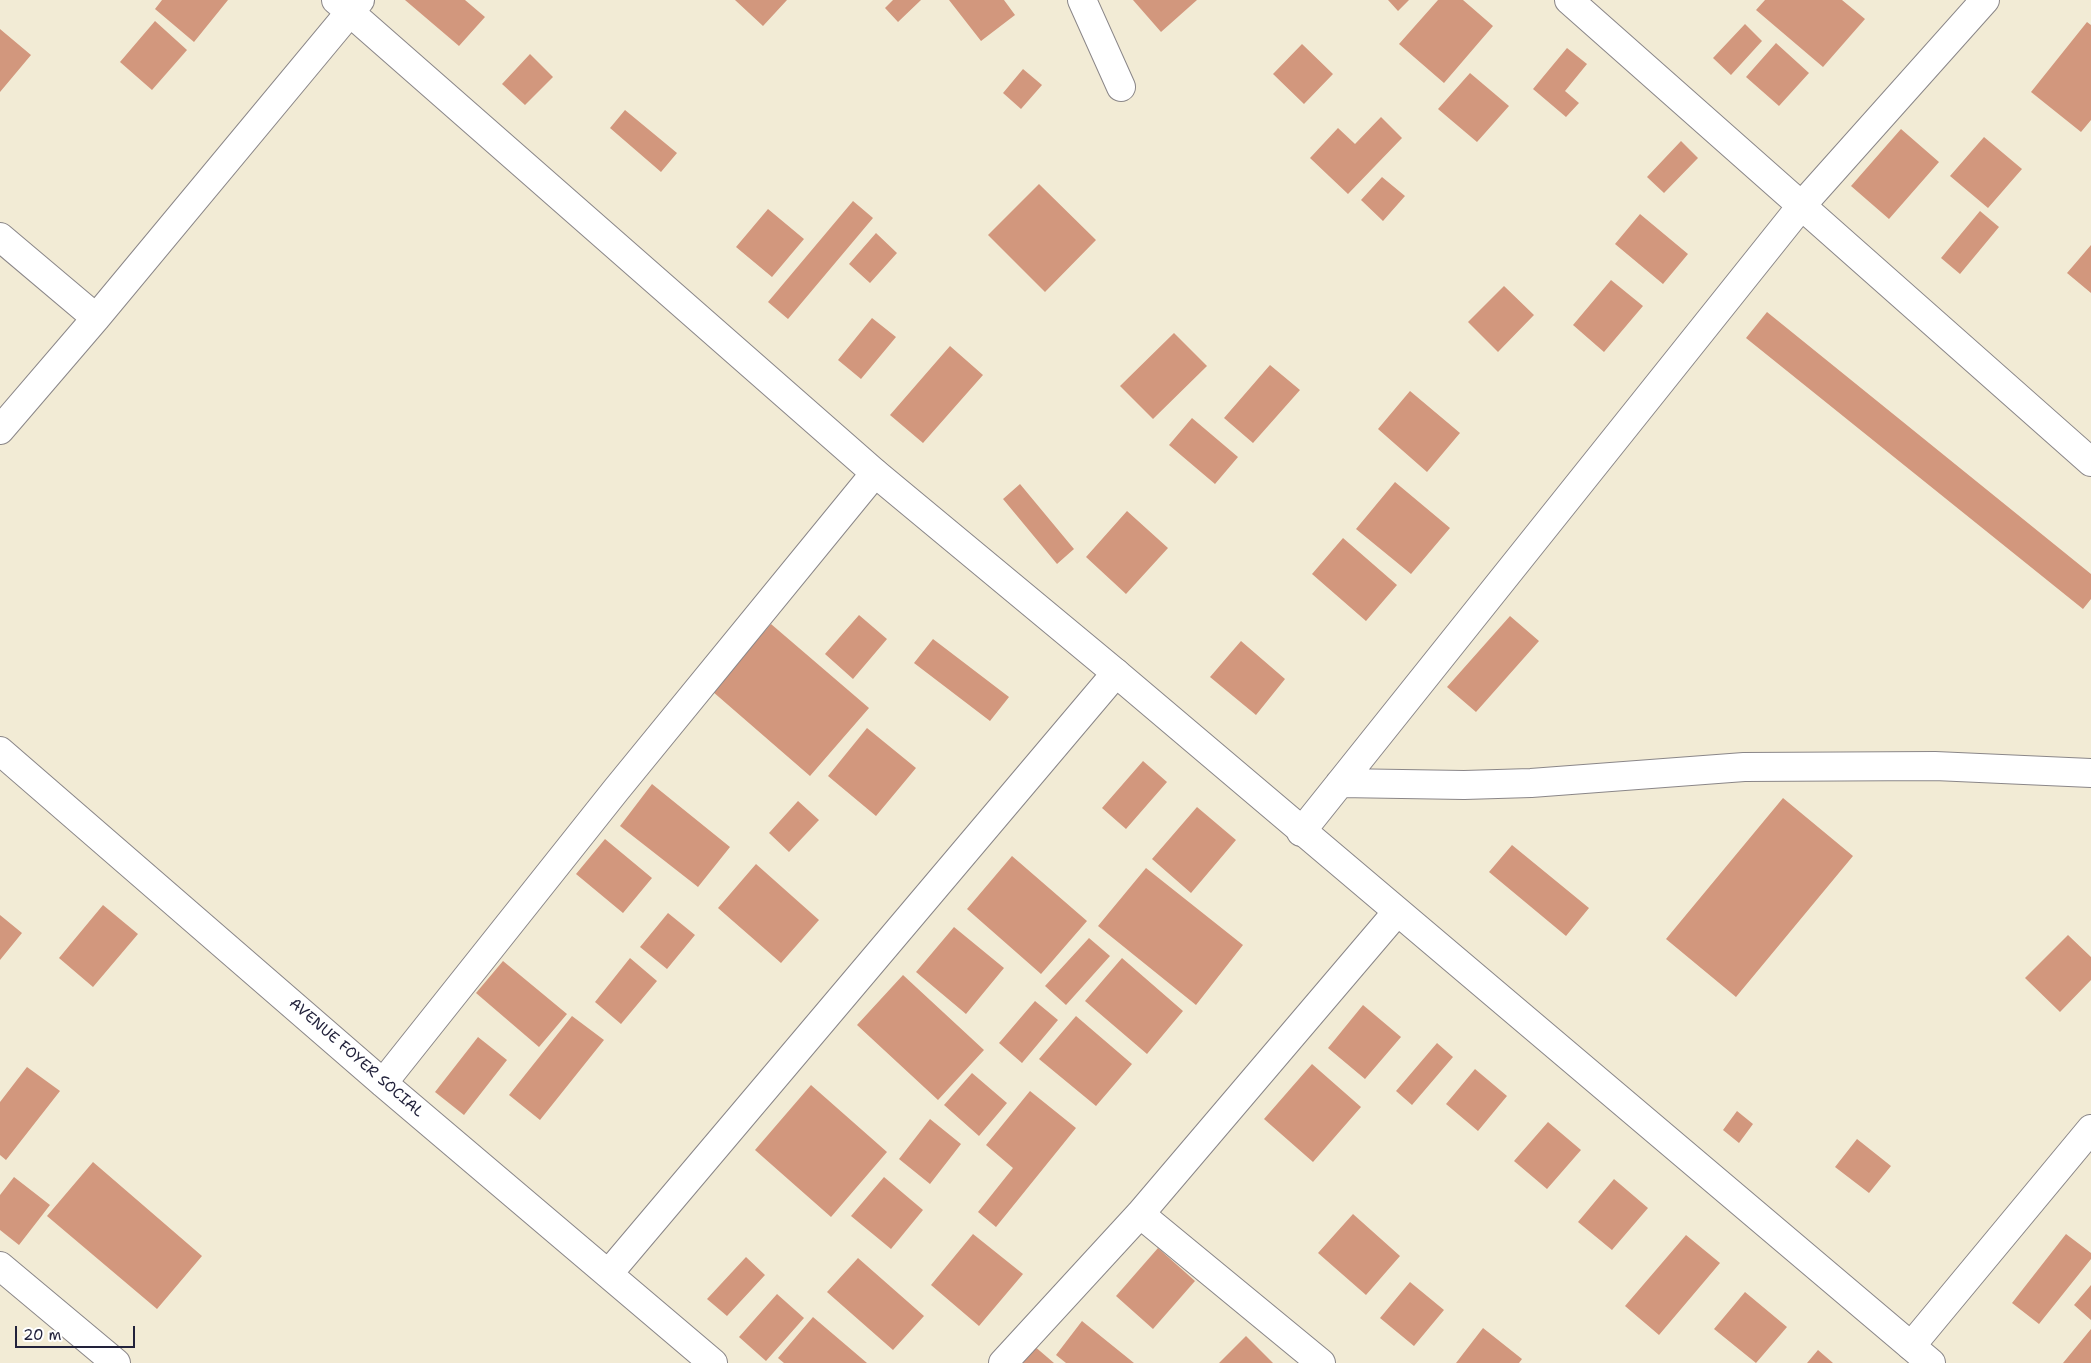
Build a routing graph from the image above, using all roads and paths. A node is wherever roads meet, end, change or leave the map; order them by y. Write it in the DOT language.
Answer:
graph roads {
  1 [pos="1082,0"];
  2 [pos="1569,0"];
  3 [pos="1984,0"];
  4 [pos="349,4"];
  5 [pos="1121,87"];
  6 [pos="1802,205"];
  7 [pos="0,237"];
  8 [pos="96,318"];
  9 [pos="0,430"];
  10 [pos="2091,462"];
  11 [pos="876,473"];
  12 [pos="1116,673"];
  13 [pos="0,751"];
  14 [pos="2091,773"];
  15 [pos="1340,783"];
  16 [pos="1301,832"];
  17 [pos="1397,912"];
  18 [pos="384,1083"];
  19 [pos="2091,1129"];
  20 [pos="1140,1214"];
  21 [pos="0,1266"];
  22 [pos="609,1274"];
  23 [pos="1921,1354"];
  24 [pos="116,1363"];
  25 [pos="713,1363"];
  26 [pos="1004,1363"];
  27 [pos="1321,1363"];
  1 -- 5 [label="street"];
  2 -- 6 [label="street"];
  3 -- 6 [label="street"];
  4 -- 8 [label="street"];
  4 -- 11 [label="street"];
  6 -- 10 [label="street"];
  6 -- 15 [label="street"];
  7 -- 8 [label="street"];
  8 -- 9 [label="street"];
  11 -- 12 [label="street"];
  11 -- 18 [label="street"];
  12 -- 16 [label="street"];
  12 -- 22 [label="street"];
  13 -- 18 [label="street, AVENUE FOYER SOCIAL"];
  14 -- 15 [label="street"];
  15 -- 16 [label="street"];
  16 -- 17 [label="street"];
  17 -- 20 [label="street"];
  17 -- 23 [label="street"];
  18 -- 22 [label="street, AVENUE FOYER SOCIAL"];
  19 -- 23 [label="street"];
  20 -- 26 [label="street"];
  20 -- 27 [label="street"];
  21 -- 24 [label="street"];
  22 -- 25 [label="street, AVENUE FOYER SOCIAL"];
}
